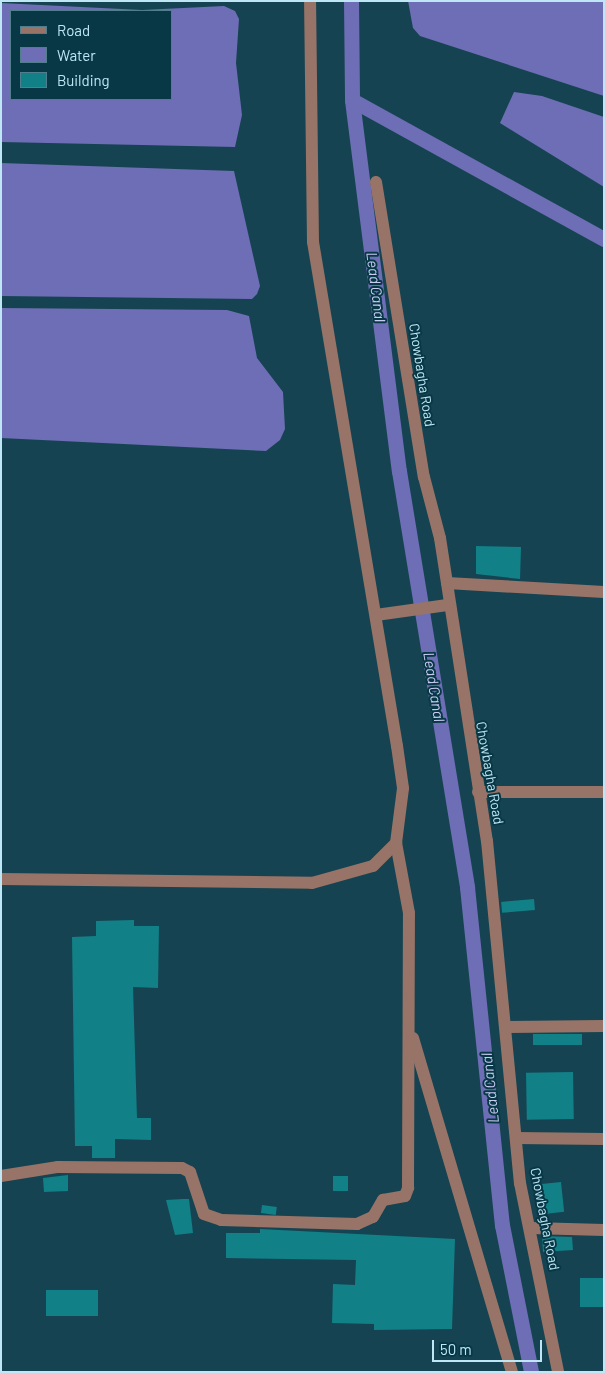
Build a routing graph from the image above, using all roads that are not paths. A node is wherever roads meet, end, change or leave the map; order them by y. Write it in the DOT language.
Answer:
graph roads {
  1 [pos="310,1"];
  2 [pos="376,182"];
  3 [pos="447,583"];
  4 [pos="604,592"];
  5 [pos="447,604"];
  6 [pos="376,615"];
  7 [pos="478,792"];
  8 [pos="604,792"];
  9 [pos="396,843"];
  10 [pos="1,879"];
  11 [pos="409,1026"];
  12 [pos="604,1026"];
  13 [pos="506,1027"];
  14 [pos="516,1138"];
  15 [pos="604,1139"];
  16 [pos="1,1176"];
  17 [pos="531,1228"];
  18 [pos="604,1230"];
  19 [pos="512,1372"];
  20 [pos="558,1372"];
  1 -- 6 [label="street"];
  2 -- 3 [label="street, Chowbagha Road"];
  3 -- 4 [label="street"];
  3 -- 5 [label="street, Chowbagha Road"];
  5 -- 6 [label="street"];
  5 -- 7 [label="street, Chowbagha Road"];
  6 -- 9 [label="street"];
  7 -- 8 [label="street"];
  7 -- 13 [label="street, Chowbagha Road"];
  9 -- 10 [label="street"];
  9 -- 11 [label="street"];
  11 -- 16 [label="street"];
  11 -- 19 [label="street"];
  12 -- 13 [label="street"];
  13 -- 14 [label="street, Chowbagha Road"];
  14 -- 15 [label="street"];
  14 -- 17 [label="street, Chowbagha Road"];
  17 -- 18 [label="street"];
  17 -- 20 [label="street, Chowbagha Road"];
}
